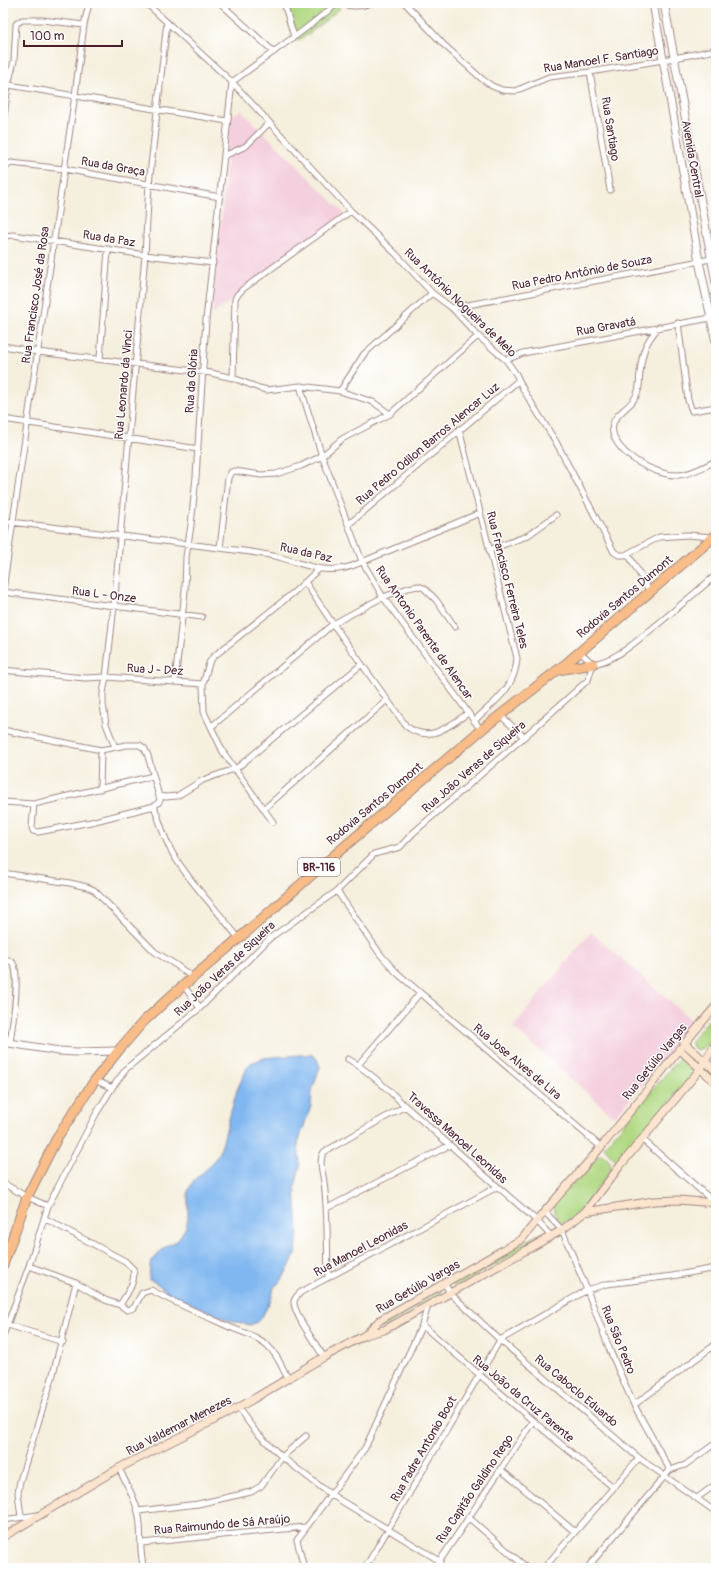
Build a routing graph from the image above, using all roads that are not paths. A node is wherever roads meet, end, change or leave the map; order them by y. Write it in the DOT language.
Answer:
graph roads {
  1 [pos="89,3"];
  2 [pos="146,3"];
  3 [pos="220,3"];
  4 [pos="284,3"];
  5 [pos="339,3"];
  6 [pos="371,3"];
  7 [pos="405,3"];
  8 [pos="653,3"];
  9 [pos="664,3"];
  10 [pos="166,22"];
  11 [pos="84,24"];
  12 [pos="294,37"];
  13 [pos="716,50"];
  14 [pos="274,52"];
  15 [pos="674,58"];
  16 [pos="663,60"];
  17 [pos="590,72"];
  18 [pos="232,82"];
  19 [pos="6,85"];
  20 [pos="76,95"];
  21 [pos="157,110"];
  22 [pos="227,121"];
  23 [pos="269,123"];
  24 [pos="3,126"];
  25 [pos="224,156"];
  26 [pos="64,169"];
  27 [pos="3,170"];
  28 [pos="149,184"];
  29 [pos="610,190"];
  30 [pos="220,197"];
  31 [pos="351,211"];
  32 [pos="3,236"];
  33 [pos="54,241"];
  34 [pos="108,249"];
  35 [pos="145,255"];
  36 [pos="714,258"];
  37 [pos="699,261"];
  38 [pos="213,263"];
  39 [pos="716,283"];
  40 [pos="432,293"];
  41 [pos="452,308"];
  42 [pos="714,317"];
  43 [pos="678,323"];
  44 [pos="659,327"];
  45 [pos="478,336"];
  46 [pos="716,342"];
  47 [pos="3,346"];
  48 [pos="38,352"];
  49 [pos="100,359"];
  50 [pos="506,360"];
  51 [pos="136,364"];
  52 [pos="203,372"];
  53 [pos="233,378"];
  54 [pos="519,380"];
  55 [pos="300,386"];
  56 [pos="340,391"];
  57 [pos="716,407"];
  58 [pos="390,414"];
  59 [pos="3,419"];
  60 [pos="27,423"];
  61 [pos="460,429"];
  62 [pos="129,439"];
  63 [pos="198,449"];
  64 [pos="322,456"];
  65 [pos="716,461"];
  66 [pos="480,513"];
  67 [pos="556,515"];
  68 [pos="3,521"];
  69 [pos="13,522"];
  70 [pos="349,524"];
  71 [pos="120,536"];
  72 [pos="715,536"];
  73 [pos="189,544"];
  74 [pos="220,548"];
  75 [pos="489,550"];
  76 [pos="628,554"];
  77 [pos="362,561"];
  78 [pos="319,568"];
  79 [pos="716,575"];
  80 [pos="305,582"];
  81 [pos="3,591"];
  82 [pos="650,592"];
  83 [pos="384,597"];
  84 [pos="114,606"];
  85 [pos="182,615"];
  86 [pos="202,617"];
  87 [pos="333,624"];
  88 [pos="454,627"];
  89 [pos="579,650"];
  90 [pos="362,664"];
  91 [pos="593,664"];
  92 [pos="3,670"];
  93 [pos="557,670"];
  94 [pos="106,677"];
  95 [pos="175,681"];
  96 [pos="203,684"];
  97 [pos="387,700"];
  98 [pos="468,713"];
  99 [pos="500,715"];
  100 [pos="474,721"];
  101 [pos="211,727"];
  102 [pos="3,730"];
  103 [pos="481,730"];
  104 [pos="524,737"];
  105 [pos="115,747"];
  106 [pos="101,750"];
  107 [pos="236,768"];
  108 [pos="153,776"];
  109 [pos="100,789"];
  110 [pos="159,796"];
  111 [pos="3,802"];
  112 [pos="34,804"];
  113 [pos="155,805"];
  114 [pos="264,809"];
  115 [pos="273,822"];
  116 [pos="3,872"];
  117 [pos="337,891"];
  118 [pos="238,939"];
  119 [pos="3,958"];
  120 [pos="192,977"];
  121 [pos="183,985"];
  122 [pos="420,993"];
  123 [pos="716,1006"];
  124 [pos="200,1008"];
  125 [pos="3,1027"];
  126 [pos="7,1042"];
  127 [pos="716,1043"];
  128 [pos="682,1046"];
  129 [pos="118,1050"];
  130 [pos="348,1059"];
  131 [pos="706,1061"];
  132 [pos="358,1064"];
  133 [pos="701,1068"];
  134 [pos="716,1072"];
  135 [pos="95,1080"];
  136 [pos="716,1083"];
  137 [pos="112,1088"];
  138 [pos="405,1106"];
  139 [pos="643,1140"];
  140 [pos="450,1145"];
  141 [pos="600,1147"];
  142 [pos="3,1183"];
  143 [pos="497,1187"];
  144 [pos="27,1198"];
  145 [pos="715,1202"];
  146 [pos="48,1206"];
  147 [pos="327,1208"];
  148 [pos="544,1211"];
  149 [pos="585,1212"];
  150 [pos="44,1218"];
  151 [pos="536,1220"];
  152 [pos="562,1230"];
  153 [pos="551,1236"];
  154 [pos="3,1265"];
  155 [pos="29,1266"];
  156 [pos="716,1268"];
  157 [pos="328,1278"];
  158 [pos="76,1283"];
  159 [pos="444,1284"];
  160 [pos="587,1290"];
  161 [pos="450,1293"];
  162 [pos="120,1306"];
  163 [pos="428,1306"];
  164 [pos="8,1325"];
  165 [pos="422,1325"];
  166 [pos="365,1335"];
  167 [pos="3,1336"];
  168 [pos="500,1340"];
  169 [pos="63,1342"];
  170 [pos="716,1344"];
  171 [pos="324,1357"];
  172 [pos="479,1374"];
  173 [pos="288,1379"];
  174 [pos="634,1405"];
  175 [pos="238,1408"];
  176 [pos="533,1421"];
  177 [pos="306,1436"];
  178 [pos="716,1443"];
  179 [pos="282,1457"];
  180 [pos="639,1458"];
  181 [pos="120,1468"];
  182 [pos="500,1469"];
  183 [pos="670,1470"];
  184 [pos="665,1476"];
  185 [pos="716,1484"];
  186 [pos="613,1487"];
  187 [pos="330,1494"];
  188 [pos="697,1498"];
  189 [pos="138,1511"];
  190 [pos="716,1512"];
  191 [pos="39,1515"];
  192 [pos="21,1517"];
  193 [pos="468,1517"];
  194 [pos="3,1520"];
  195 [pos="305,1527"];
  196 [pos="389,1528"];
  197 [pos="575,1532"];
  198 [pos="3,1536"];
  199 [pos="142,1543"];
  200 [pos="440,1561"];
  201 [pos="144,1568"];
  202 [pos="304,1568"];
  203 [pos="365,1568"];
  204 [pos="435,1568"];
  205 [pos="440,1568"];
  206 [pos="527,1568"];
  207 [pos="544,1568"];
  208 [pos="588,1568"];
  1 -- 11 [label="street, Rua Francisco José da Rosa"];
  2 -- 10 [label="street, Rua Antônio Nogueira de Melo"];
  3 -- 14 [label="street"];
  4 -- 12 [label="street"];
  5 -- 6 [label="street"];
  5 -- 12 [label="street"];
  7 -- 17 [label="street, Rua Manoel F. Santiago"];
  8 -- 16 [label="street, Avenida Central"];
  9 -- 15 [label="street, Avenida Central"];
  10 -- 18 [label="street, Rua Antônio Nogueira de Melo"];
  10 -- 21 [label="street, Rua Leonardo da Vinci"];
  11 -- 19 [label="street"];
  11 -- 20 [label="street, Rua Francisco José da Rosa"];
  12 -- 14 [label="street"];
  13 -- 15 [label="street, Rua Manoel F. Santiago"];
  14 -- 18 [label="street"];
  15 -- 16 [label="street, Rua Manoel F. Santiago"];
  15 -- 36 [label="street, Avenida Central"];
  16 -- 17 [label="street, Rua Manoel F. Santiago"];
  16 -- 37 [label="street, Avenida Central"];
  17 -- 29 [label="street, Rua Santiago"];
  18 -- 22 [label="street, Rua da Glória"];
  18 -- 23 [label="street, Rua Antônio Nogueira de Melo"];
  19 -- 20 [label="street"];
  19 -- 24 [label="street"];
  20 -- 21 [label="street"];
  20 -- 26 [label="street, Rua Francisco José da Rosa"];
  21 -- 22 [label="street"];
  21 -- 28 [label="street, Rua Leonardo da Vinci"];
  22 -- 25 [label="street, Rua da Glória"];
  23 -- 25 [label="street"];
  23 -- 31 [label="street, Rua Antônio Nogueira de Melo"];
  25 -- 30 [label="street, Rua da Glória"];
  26 -- 27 [label="street, Rua da Graça"];
  26 -- 28 [label="street, Rua da Graça"];
  26 -- 33 [label="street, Rua Francisco José da Rosa"];
  28 -- 30 [label="street, Rua da Graça"];
  28 -- 35 [label="street, Rua Leonardo da Vinci"];
  30 -- 38 [label="street, Rua da Glória"];
  31 -- 40 [label="street, Rua Antônio Nogueira de Melo"];
  31 -- 53 [label="street"];
  32 -- 33 [label="street, Rua da Paz"];
  33 -- 34 [label="street, Rua da Paz"];
  33 -- 48 [label="street, Rua Francisco José da Rosa"];
  34 -- 35 [label="street, Rua da Paz"];
  34 -- 49 [label="street"];
  35 -- 38 [label="street, Rua da Paz"];
  35 -- 51 [label="street, Rua Leonardo da Vinci"];
  36 -- 37 [label="street, Rua Pedro Antônio de Souza"];
  36 -- 39 [label="street, Avenida Central"];
  37 -- 41 [label="street, Rua Pedro Antônio de Souza"];
  37 -- 42 [label="street, Avenida Central"];
  38 -- 52 [label="street, Rua da Glória"];
  40 -- 41 [label="street, Rua Antônio Nogueira de Melo"];
  40 -- 56 [label="street"];
  41 -- 45 [label="street, Rua Antônio Nogueira de Melo"];
  42 -- 43 [label="street, Rua Gravatá"];
  42 -- 46 [label="street, Avenida Central"];
  43 -- 44 [label="street, Rua Gravatá"];
  43 -- 57 [label="street"];
  44 -- 50 [label="street, Rua Gravatá"];
  44 -- 65 [label="street"];
  45 -- 50 [label="street, Rua Antônio Nogueira de Melo"];
  45 -- 58 [label="street"];
  47 -- 48 [label="street"];
  48 -- 49 [label="street"];
  48 -- 60 [label="street, Rua Francisco José da Rosa"];
  49 -- 51 [label="street"];
  50 -- 54 [label="street, Rua Antônio Nogueira de Melo"];
  51 -- 52 [label="street"];
  51 -- 62 [label="street, Rua Leonardo da Vinci"];
  52 -- 53 [label="street"];
  52 -- 63 [label="street, Rua da Glória"];
  53 -- 55 [label="street"];
  54 -- 61 [label="street, Rua Pedro Odilon Barros Alencar Luz"];
  54 -- 76 [label="street, Rua Antônio Nogueira de Melo"];
  55 -- 56 [label="street"];
  55 -- 64 [label="street, Rua Antonio Parente de Alencar"];
  56 -- 58 [label="street"];
  58 -- 64 [label="street"];
  59 -- 60 [label="street"];
  60 -- 62 [label="street"];
  60 -- 69 [label="street, Rua Francisco José da Rosa"];
  61 -- 66 [label="street, Rua Francisco Ferreira Teles"];
  61 -- 70 [label="street, Rua Pedro Odilon Barros Alencar Luz"];
  62 -- 63 [label="street"];
  62 -- 71 [label="street, Rua Leonardo da Vinci"];
  63 -- 73 [label="street, Rua da Glória"];
  64 -- 70 [label="street, Rua Antonio Parente de Alencar"];
  64 -- 74 [label="street"];
  66 -- 75 [label="street, Rua Francisco Ferreira Teles"];
  66 -- 77 [label="street, Rua da Paz"];
  67 -- 75 [label="street"];
  68 -- 69 [label="street, Rua da Paz"];
  69 -- 71 [label="street, Rua da Paz"];
  69 -- 81 [label="street, Rua Francisco José da Rosa"];
  70 -- 77 [label="street, Rua Antonio Parente de Alencar"];
  71 -- 73 [label="street, Rua da Paz"];
  71 -- 84 [label="street, Rua Leonardo da Vinci"];
  72 -- 76 [label="street"];
  72 -- 82 [label="highway, Rodovia Santos Dumont / BR-116"];
  73 -- 74 [label="street, Rua da Paz"];
  73 -- 85 [label="street, Rua da Glória"];
  74 -- 78 [label="street, Rua da Paz"];
  75 -- 100 [label="street, Rua Francisco Ferreira Teles"];
  76 -- 82 [label="street"];
  77 -- 78 [label="street, Rua da Paz"];
  77 -- 83 [label="street, Rua Antonio Parente de Alencar"];
  78 -- 80 [label="street"];
  79 -- 91 [label="street"];
  80 -- 87 [label="street"];
  80 -- 96 [label="street"];
  81 -- 84 [label="street, Rua L - Onze"];
  82 -- 89 [label="highway, Rodovia Santos Dumont / BR-116"];
  83 -- 87 [label="street"];
  83 -- 88 [label="street"];
  83 -- 98 [label="street, Rua Antonio Parente de Alencar"];
  84 -- 85 [label="street, Rua L - Onze"];
  84 -- 94 [label="street, Rua Leonardo da Vinci"];
  85 -- 86 [label="street, Rua L - Onze"];
  85 -- 95 [label="street, Rua da Glória"];
  87 -- 90 [label="street"];
  87 -- 101 [label="street"];
  89 -- 91 [label="street"];
  89 -- 93 [label="highway, Rodovia Santos Dumont / BR-116"];
  90 -- 97 [label="street"];
  90 -- 107 [label="street"];
  91 -- 93 [label="highway"];
  91 -- 104 [label="street, Rua João Veras de Siqueira"];
  92 -- 94 [label="street"];
  93 -- 99 [label="highway, Rodovia Santos Dumont / BR-116"];
  94 -- 95 [label="street, Rua J - Dez"];
  94 -- 105 [label="street, Rua Leonardo da Vinci"];
  95 -- 96 [label="street, Rua J - Dez"];
  96 -- 101 [label="street"];
  97 -- 98 [label="street"];
  97 -- 114 [label="street"];
  98 -- 100 [label="street, Rua Antonio Parente de Alencar"];
  99 -- 103 [label="highway, Rodovia Santos Dumont / BR-116"];
  99 -- 104 [label="street"];
  100 -- 103 [label="street, Rua Antonio Parente de Alencar"];
  101 -- 107 [label="street"];
  102 -- 106 [label="street"];
  103 -- 118 [label="highway, Rodovia Santos Dumont / BR-116"];
  104 -- 117 [label="street, Rua João Veras de Siqueira"];
  105 -- 106 [label="street"];
  105 -- 108 [label="street"];
  106 -- 109 [label="street"];
  107 -- 110 [label="street"];
  107 -- 114 [label="street"];
  108 -- 109 [label="street"];
  108 -- 110 [label="street"];
  109 -- 112 [label="street"];
  110 -- 113 [label="street"];
  111 -- 112 [label="street"];
  112 -- 113 [label="street"];
  113 -- 118 [label="street"];
  114 -- 115 [label="street"];
  116 -- 120 [label="street"];
  117 -- 122 [label="street, Rua Jose Alves de Lira"];
  117 -- 124 [label="street, Rua João Veras de Siqueira"];
  118 -- 120 [label="highway, Rodovia Santos Dumont / BR-116"];
  119 -- 126 [label="street"];
  120 -- 121 [label="highway, Rodovia Santos Dumont / BR-116"];
  121 -- 124 [label="street"];
  121 -- 129 [label="highway, Rodovia Santos Dumont / BR-116"];
  122 -- 132 [label="street"];
  122 -- 141 [label="street, Rua Jose Alves de Lira"];
  123 -- 128 [label="main road, Rua Getúlio Vargas"];
  124 -- 137 [label="street, Rua João Veras de Siqueira"];
  125 -- 126 [label="street"];
  126 -- 129 [label="street"];
  127 -- 131 [label="main road, Rua Getúlio Vargas"];
  128 -- 131 [label="main road"];
  128 -- 133 [label="main road"];
  128 -- 141 [label="main road, Rua Getúlio Vargas"];
  129 -- 135 [label="highway, Rodovia Santos Dumont / BR-116"];
  130 -- 132 [label="street, Travessa Manoel Leonidas"];
  131 -- 133 [label="main road, Rua Getúlio Vargas"];
  131 -- 134 [label="main road"];
  132 -- 138 [label="street, Travessa Manoel Leonidas"];
  133 -- 136 [label="main road"];
  133 -- 139 [label="main road, Rua Getúlio Vargas"];
  135 -- 137 [label="street"];
  135 -- 144 [label="highway, Rodovia Santos Dumont / BR-116"];
  137 -- 146 [label="street, Rua João Veras de Siqueira"];
  138 -- 140 [label="street, Travessa Manoel Leonidas"];
  138 -- 147 [label="street"];
  139 -- 145 [label="street"];
  139 -- 149 [label="main road, Rua Getúlio Vargas"];
  140 -- 143 [label="street, Travessa Manoel Leonidas"];
  140 -- 147 [label="street"];
  141 -- 148 [label="main road, Rua Getúlio Vargas"];
  142 -- 144 [label="street"];
  143 -- 151 [label="street, Travessa Manoel Leonidas"];
  143 -- 157 [label="street, Rua Manoel Leonidas"];
  144 -- 146 [label="street"];
  144 -- 154 [label="highway, Rodovia Santos Dumont / BR-116"];
  145 -- 149 [label="main road"];
  146 -- 150 [label="street, Rua João Veras de Siqueira"];
  147 -- 157 [label="street"];
  148 -- 151 [label="main road, Rua Getúlio Vargas"];
  148 -- 152 [label="street, Rua São Pedro"];
  149 -- 152 [label="main road, Rua Getúlio Vargas"];
  150 -- 155 [label="street, Rua João Veras de Siqueira"];
  150 -- 162 [label="street"];
  151 -- 153 [label="street, Travessa Manoel Leonidas"];
  151 -- 159 [label="main road, Rua Getúlio Vargas"];
  152 -- 153 [label="main road, Rua Getúlio Vargas"];
  152 -- 160 [label="street, Rua São Pedro"];
  153 -- 161 [label="main road, Rua Getúlio Vargas"];
  155 -- 158 [label="street"];
  155 -- 164 [label="street, Rua João Veras de Siqueira"];
  156 -- 160 [label="street"];
  157 -- 171 [label="street, Rua Manoel Leonidas"];
  158 -- 162 [label="street"];
  158 -- 169 [label="street"];
  159 -- 161 [label="street, Rua Caboclo Eduardo"];
  159 -- 166 [label="main road, Rua Getúlio Vargas"];
  160 -- 168 [label="street"];
  160 -- 174 [label="street, Rua São Pedro"];
  161 -- 163 [label="main road, Rua Getúlio Vargas"];
  161 -- 168 [label="street, Rua Caboclo Eduardo"];
  162 -- 173 [label="street"];
  163 -- 165 [label="street"];
  163 -- 166 [label="main road, Rua Getúlio Vargas"];
  164 -- 167 [label="street, Rua João Veras de Siqueira"];
  164 -- 169 [label="street"];
  165 -- 172 [label="street, Rua João da Cruz Parente"];
  165 -- 187 [label="street"];
  166 -- 171 [label="main road, Rua Valdemar Menezes"];
  168 -- 172 [label="street, Rua Padre Antonio Boot"];
  168 -- 180 [label="street, Rua Caboclo Eduardo"];
  169 -- 192 [label="street"];
  170 -- 174 [label="street"];
  171 -- 173 [label="main road, Rua Valdemar Menezes"];
  172 -- 176 [label="street, Rua João da Cruz Parente"];
  172 -- 196 [label="street, Rua Padre Antonio Boot"];
  173 -- 175 [label="main road, Rua Valdemar Menezes"];
  174 -- 183 [label="street, Rua São Pedro"];
  175 -- 179 [label="street"];
  175 -- 181 [label="main road, Rua Valdemar Menezes"];
  176 -- 182 [label="street, Rua Capitão Galdino Rego"];
  176 -- 186 [label="street, Rua João da Cruz Parente"];
  177 -- 179 [label="street"];
  178 -- 183 [label="street"];
  179 -- 187 [label="street"];
  179 -- 189 [label="street"];
  180 -- 184 [label="street, Rua Caboclo Eduardo"];
  180 -- 186 [label="street"];
  181 -- 189 [label="street"];
  181 -- 191 [label="main road, Rua Valdemar Menezes"];
  182 -- 193 [label="street, Rua Capitão Galdino Rego"];
  182 -- 197 [label="street"];
  183 -- 184 [label="street"];
  184 -- 188 [label="street, Rua Caboclo Eduardo"];
  184 -- 208 [label="street"];
  185 -- 188 [label="street"];
  186 -- 197 [label="street"];
  187 -- 195 [label="street"];
  187 -- 196 [label="street"];
  188 -- 190 [label="street, Rua Caboclo Eduardo"];
  189 -- 199 [label="street"];
  191 -- 192 [label="street"];
  191 -- 198 [label="main road, Rua Valdemar Menezes"];
  192 -- 194 [label="street"];
  193 -- 200 [label="street, Rua Capitão Galdino Rego"];
  193 -- 206 [label="street"];
  195 -- 199 [label="street, Rua Raimundo de Sá Araújo"];
  195 -- 202 [label="street"];
  196 -- 200 [label="street"];
  196 -- 203 [label="street, Rua Padre Antonio Boot"];
  197 -- 207 [label="street"];
  199 -- 201 [label="street"];
  200 -- 204 [label="street, Rua Capitão Galdino Rego"];
  200 -- 205 [label="street"];
}
